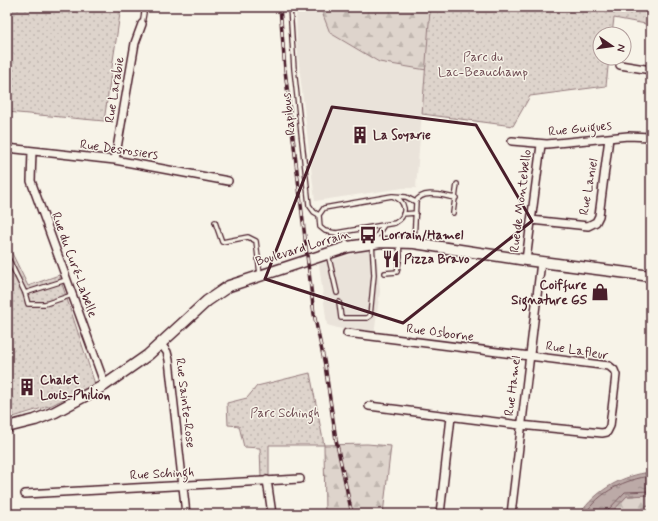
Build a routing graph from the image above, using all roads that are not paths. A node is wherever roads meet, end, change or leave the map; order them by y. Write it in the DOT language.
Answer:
graph roads {
  1 [pos="145,7"];
  2 [pos="290,7"];
  3 [pos="142,24"];
  4 [pos="626,66"];
  5 [pos="651,70"];
  6 [pos="651,137"];
  7 [pos="609,138"];
  8 [pos="512,140"];
  9 [pos="540,145"];
  10 [pos="7,148"];
  11 [pos="32,151"];
  12 [pos="115,160"];
  13 [pos="228,181"];
  14 [pos="457,184"];
  15 [pos="392,196"];
  16 [pos="456,198"];
  17 [pos="416,202"];
  18 [pos="416,213"];
  19 [pos="453,213"];
  20 [pos="404,214"];
  21 [pos="319,215"];
  22 [pos="531,220"];
  23 [pos="215,222"];
  24 [pos="384,225"];
  25 [pos="336,233"];
  26 [pos="399,242"];
  27 [pos="372,243"];
  28 [pos="414,243"];
  29 [pos="350,246"];
  30 [pos="328,253"];
  31 [pos="7,260"];
  32 [pos="526,260"];
  33 [pos="541,262"];
  34 [pos="385,272"];
  35 [pos="260,274"];
  36 [pos="651,276"];
  37 [pos="66,280"];
  38 [pos="337,293"];
  39 [pos="25,294"];
  40 [pos="72,296"];
  41 [pos="339,302"];
  42 [pos="347,333"];
  43 [pos="161,344"];
  44 [pos="529,356"];
  45 [pos="105,385"];
  46 [pos="369,406"];
  47 [pos="451,417"];
  48 [pos="520,425"];
  49 [pos="7,426"];
  50 [pos="300,479"];
  51 [pos="267,480"];
  52 [pos="183,485"];
  53 [pos="26,494"];
  54 [pos="186,514"];
  55 [pos="272,514"];
  56 [pos="440,514"];
  57 [pos="511,514"];
  1 -- 3 [label="lane"];
  2 -- 21 [label="lane, Rapibus"];
  3 -- 12 [label="street, Rue Larabie"];
  4 -- 5 [label="street"];
  6 -- 7 [label="street, Rue Guigues"];
  7 -- 9 [label="street, Rue Guigues"];
  7 -- 22 [label="street, Rue Laniel"];
  8 -- 9 [label="street, Rue Guigues"];
  9 -- 22 [label="street, Rue de Montebello"];
  10 -- 11 [label="street, Rue Desrosiers"];
  11 -- 12 [label="street, Rue Desrosiers"];
  11 -- 37 [label="street, Rue du Curé-Labelle"];
  12 -- 13 [label="street, Rue Desrosiers"];
  14 -- 16 [label="lane"];
  15 -- 17 [label="lane"];
  15 -- 20 [label="lane"];
  15 -- 21 [label="lane"];
  16 -- 17 [label="lane"];
  16 -- 19 [label="lane"];
  17 -- 18 [label="lane"];
  18 -- 20 [label="lane"];
  18 -- 28 [label="lane"];
  20 -- 24 [label="lane"];
  21 -- 25 [label="lane, Rapibus"];
  22 -- 32 [label="street, Rue de Montebello"];
  23 -- 35 [label="lane"];
  24 -- 25 [label="lane"];
  24 -- 27 [label="lane"];
  25 -- 29 [label="lane"];
  26 -- 27 [label="main road, Boulevard Lorrain"];
  26 -- 28 [label="main road, Boulevard Lorrain"];
  26 -- 34 [label="lane"];
  27 -- 29 [label="main road, Boulevard Lorrain"];
  27 -- 41 [label="lane"];
  28 -- 32 [label="main road, Boulevard Lorrain"];
  29 -- 30 [label="main road, Boulevard Lorrain"];
  30 -- 35 [label="main road, Boulevard Lorrain"];
  30 -- 38 [label="lane"];
  31 -- 39 [label="lane"];
  32 -- 33 [label="main road, Boulevard Lorrain"];
  33 -- 36 [label="main road, Boulevard Lorrain"];
  33 -- 44 [label="street, Rue Hamel"];
  35 -- 43 [label="main road, Boulevard Lorrain"];
  37 -- 39 [label="lane"];
  37 -- 40 [label="street, Rue du Curé-Labelle"];
  39 -- 40 [label="lane"];
  40 -- 45 [label="street, Rue du Curé-Labelle"];
  42 -- 44 [label="street, Rue Osborne"];
  43 -- 45 [label="main road, Boulevard Lorrain"];
  43 -- 52 [label="street, Rue Sainte-Rose"];
  44 -- 48 [label="street, Rue Hamel"];
  44 -- 48 [label="street, Rue Lafleur"];
  45 -- 49 [label="main road, Boulevard Lorrain"];
  46 -- 47 [label="street"];
  47 -- 48 [label="street"];
  47 -- 56 [label="street"];
  48 -- 57 [label="street, Rue Hamel"];
  50 -- 51 [label="street, Rue Schingh"];
  51 -- 52 [label="street, Rue Schingh"];
  51 -- 55 [label="street"];
  52 -- 53 [label="street, Rue Schingh"];
  52 -- 54 [label="street, Rue Sainte-Rose"];
}
